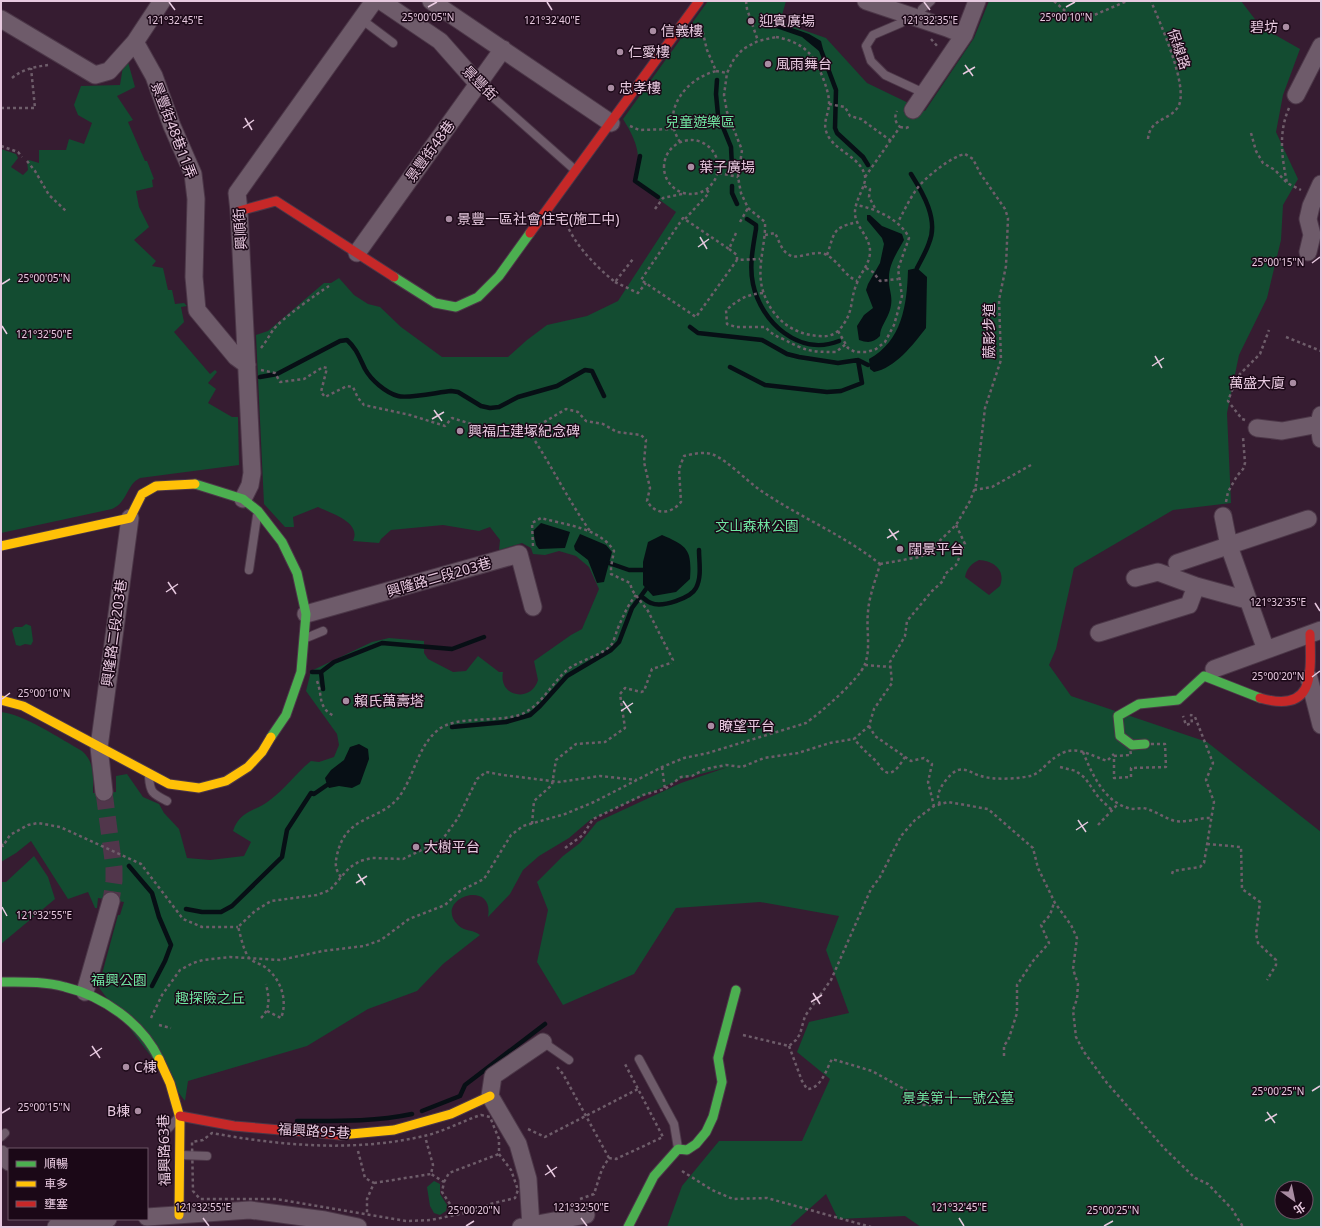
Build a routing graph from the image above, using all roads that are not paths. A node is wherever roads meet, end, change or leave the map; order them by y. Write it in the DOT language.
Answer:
graph roads {
  1 [pos="162,1"];
  2 [pos="374,1"];
  3 [pos="381,1"];
  4 [pos="431,1"];
  5 [pos="699,1"];
  6 [pos="866,1"];
  7 [pos="931,1"];
  8 [pos="977,1"];
  9 [pos="922,9"];
  10 [pos="1,19"];
  11 [pos="360,19"];
  12 [pos="900,23"];
  13 [pos="964,35"];
  14 [pos="135,42"];
  15 [pos="393,43"];
  16 [pos="503,49"];
  17 [pos="1320,49"];
  18 [pos="478,84"];
  19 [pos="926,94"];
  20 [pos="1296,95"];
  21 [pos="913,110"];
  22 [pos="611,124"];
  23 [pos="576,170"];
  24 [pos="1321,184"];
  25 [pos="239,211"];
  26 [pos="357,253"];
  27 [pos="1316,255"];
  28 [pos="254,363"];
  29 [pos="1320,426"];
  30 [pos="1249,429"];
  31 [pos="243,499"];
  32 [pos="258,511"];
  33 [pos="1223,516"];
  34 [pos="130,518"];
  35 [pos="1308,519"];
  36 [pos="1,546"];
  37 [pos="1229,546"];
  38 [pos="1177,562"];
  39 [pos="249,570"];
  40 [pos="1135,578"];
  41 [pos="1196,586"];
  42 [pos="1247,600"];
  43 [pos="533,607"];
  44 [pos="306,614"];
  45 [pos="324,631"];
  46 [pos="1315,632"];
  47 [pos="1099,633"];
  48 [pos="305,639"];
  49 [pos="1266,650"];
  50 [pos="1214,669"];
  51 [pos="1309,678"];
  52 [pos="1,700"];
  53 [pos="1321,725"];
  54 [pos="1145,744"];
  55 [pos="99,747"];
  56 [pos="149,774"];
  57 [pos="104,792"];
  58 [pos="167,801"];
  59 [pos="111,901"];
  60 [pos="1,982"];
  61 [pos="736,990"];
  62 [pos="85,992"];
  63 [pos="544,1042"];
  64 [pos="639,1059"];
  65 [pos="569,1060"];
  66 [pos="490,1096"];
  67 [pos="180,1116"];
  68 [pos="678,1149"];
  69 [pos="180,1155"];
  70 [pos="207,1156"];
  71 [pos="163,1163"];
  72 [pos="179,1215"];
  73 [pos="586,1215"];
  74 [pos="148,1217"];
  75 [pos="96,1220"];
  76 [pos="363,1222"];
  77 [pos="59,1223"];
  78 [pos="528,1227"];
  79 [pos="628,1227"];
  1 -- 14 [label="street"];
  2 -- 11 [label="street, 興順街"];
  3 -- 18 [label="street, 景豐街"];
  4 -- 16 [label="street"];
  5 -- 22 [label="street"];
  6 -- 13 [label="street"];
  7 -- 9 [label="lane"];
  8 -- 13 [label="street"];
  10 -- 14 [label="street"];
  11 -- 15 [label="lane"];
  11 -- 25 [label="street, 興順街"];
  12 -- 19 [label="lane"];
  13 -- 19 [label="street"];
  14 -- 28 [label="street, 景豐街48巷11弄"];
  16 -- 18 [label="street, 景豐街48巷"];
  16 -- 22 [label="street"];
  17 -- 20 [label="street"];
  18 -- 23 [label="lane, 景豐街"];
  18 -- 26 [label="street, 景豐街48巷"];
  19 -- 21 [label="street"];
  22 -- 23 [label="street"];
  23 -- 26 [label="street"];
  24 -- 27 [label="street"];
  25 -- 26 [label="street"];
  25 -- 28 [label="street, 興順街"];
  28 -- 31 [label="street, 興順街"];
  29 -- 30 [label="street"];
  31 -- 32 [label="street, 興隆路二段203巷"];
  31 -- 34 [label="street, 興隆路二段203巷"];
  32 -- 39 [label="lane"];
  32 -- 44 [label="street, 興隆路二段203巷"];
  33 -- 37 [label="street"];
  34 -- 36 [label="street"];
  34 -- 55 [label="street, 興隆路二段203巷"];
  35 -- 37 [label="street"];
  37 -- 38 [label="street"];
  37 -- 42 [label="street"];
  40 -- 41 [label="street"];
  41 -- 42 [label="street"];
  41 -- 47 [label="street"];
  42 -- 49 [label="street"];
  43 -- 44 [label="street, 興隆路二段203巷"];
  44 -- 48 [label="street, 興隆路二段203巷"];
  45 -- 48 [label="lane"];
  46 -- 49 [label="street"];
  46 -- 51 [label="street"];
  48 -- 56 [label="street, 興隆路二段203巷"];
  49 -- 50 [label="street"];
  51 -- 53 [label="street"];
  51 -- 54 [label="street"];
  52 -- 55 [label="street, 興隆路二段203巷"];
  55 -- 56 [label="street, 興隆路二段203巷"];
  55 -- 57 [label="street"];
  56 -- 58 [label="lane"];
  59 -- 62 [label="street"];
  60 -- 62 [label="street, 福興路63巷"];
  61 -- 68 [label="street"];
  62 -- 67 [label="street, 福興路63巷"];
  63 -- 65 [label="lane"];
  63 -- 66 [label="street"];
  64 -- 68 [label="lane"];
  66 -- 67 [label="street, 福興路95巷"];
  66 -- 78 [label="street"];
  67 -- 69 [label="street, 福興路63巷"];
  67 -- 71 [label="lane"];
  68 -- 79 [label="street"];
  69 -- 70 [label="lane"];
  69 -- 72 [label="street, 福興路63巷"];
  72 -- 74 [label="street"];
  72 -- 76 [label="street"];
  73 -- 78 [label="street"];
  75 -- 77 [label="street"];
}
